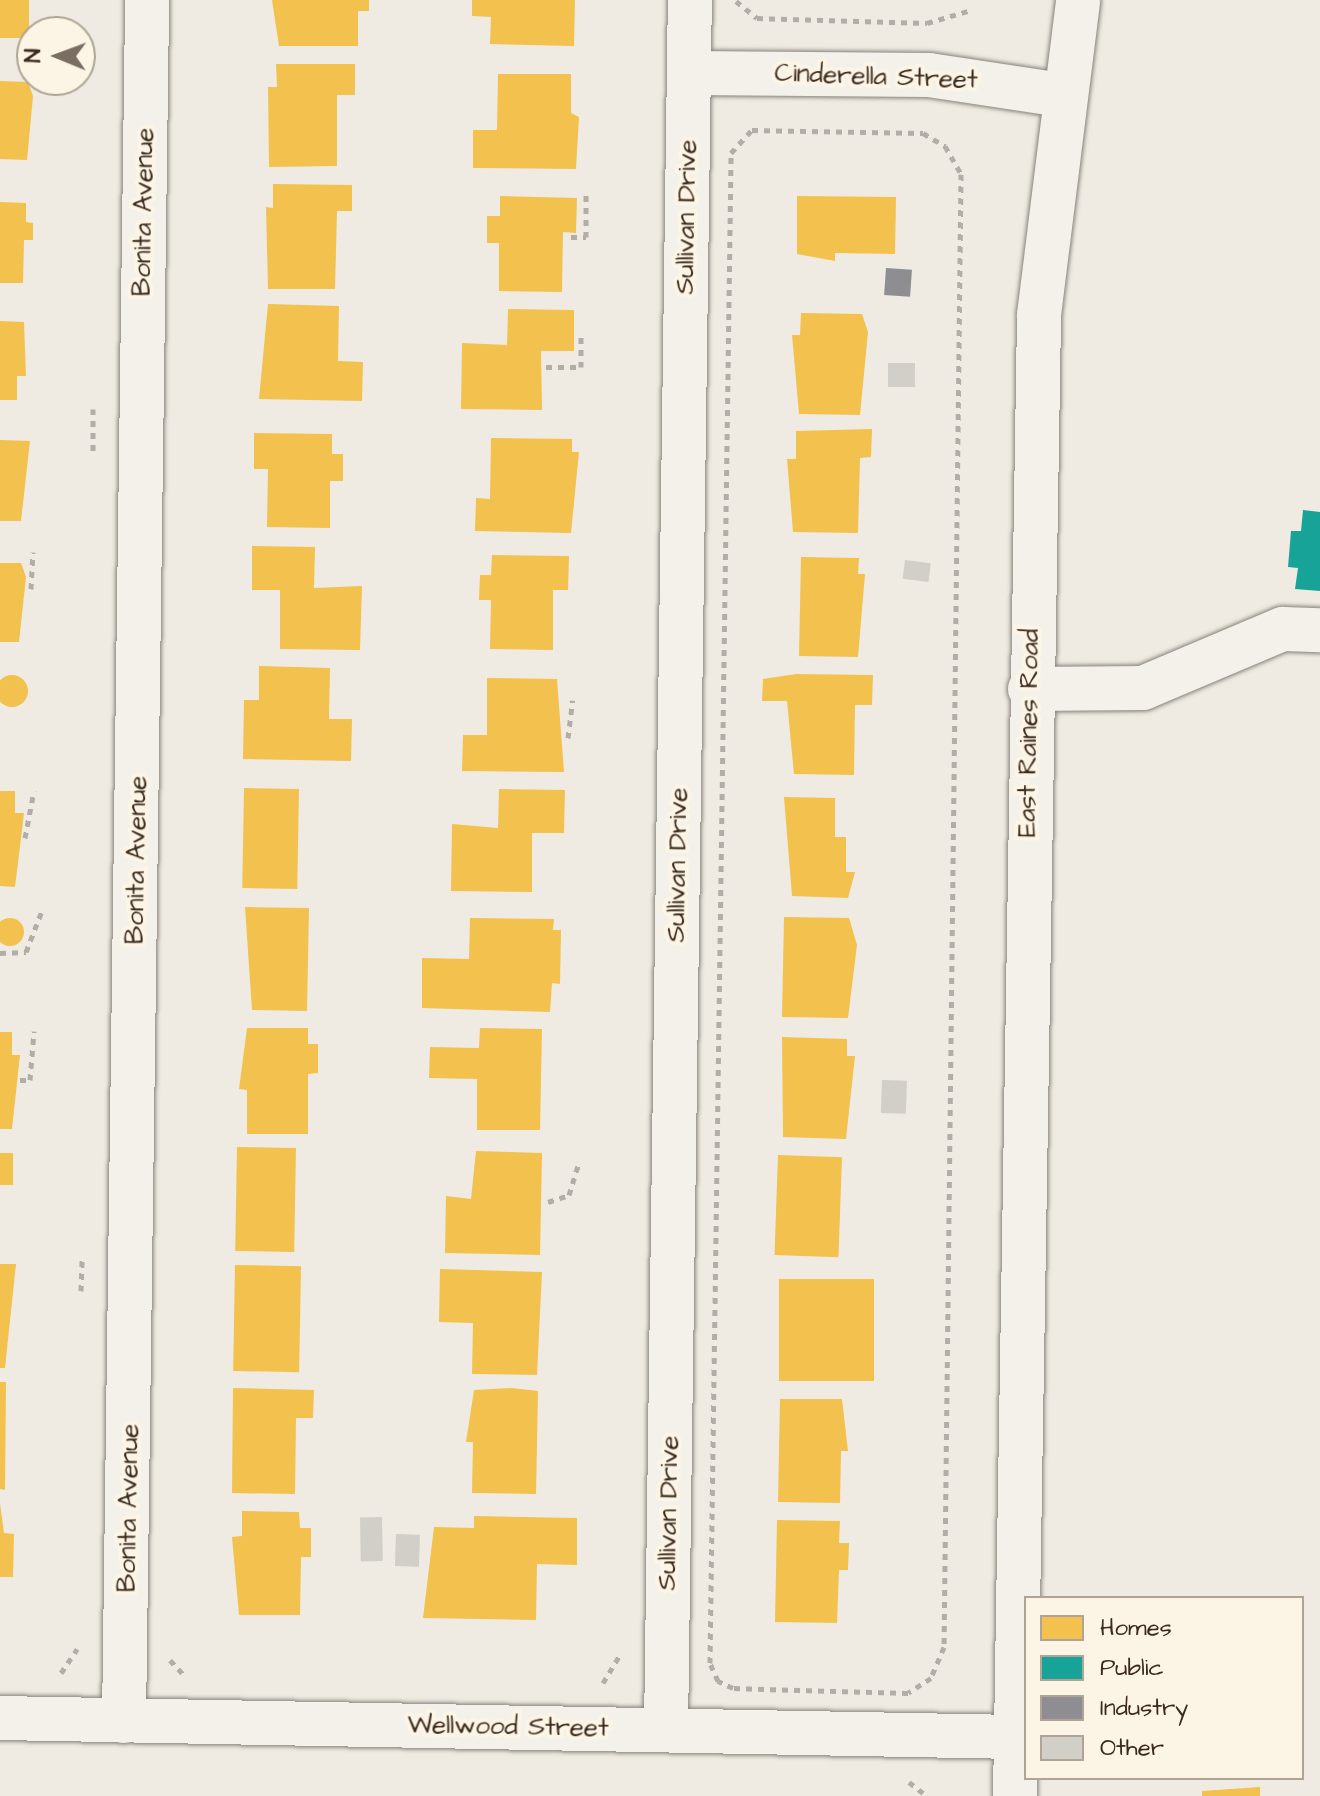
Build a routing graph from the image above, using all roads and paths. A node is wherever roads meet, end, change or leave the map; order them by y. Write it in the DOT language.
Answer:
graph roads {
  1 [pos="147,0"];
  2 [pos="690,0"];
  3 [pos="736,0"];
  4 [pos="1078,0"];
  5 [pos="968,11"];
  6 [pos="689,73"];
  7 [pos="1062,95"];
  8 [pos="586,190"];
  9 [pos="571,237"];
  10 [pos="729,322"];
  11 [pos="581,333"];
  12 [pos="546,367"];
  13 [pos="94,398"];
  14 [pos="93,459"];
  15 [pos="33,552"];
  16 [pos="31,589"];
  17 [pos="1320,630"];
  18 [pos="1030,689"];
  19 [pos="573,700"];
  20 [pos="568,738"];
  21 [pos="34,791"];
  22 [pos="25,838"];
  23 [pos="43,908"];
  24 [pos="0,953"];
  25 [pos="34,1031"];
  26 [pos="20,1080"];
  27 [pos="579,1163"];
  28 [pos="548,1202"];
  29 [pos="82,1247"];
  30 [pos="81,1307"];
  31 [pos="78,1638"];
  32 [pos="620,1643"];
  33 [pos="50,1676"];
  34 [pos="596,1687"];
  35 [pos="0,1718"];
  36 [pos="124,1721"];
  37 [pos="666,1730"];
  38 [pos="1015,1737"];
  39 [pos="1015,1796"];
  1 -- 36 [label="street, Bonita Avenue"];
  2 -- 6 [label="street, Sullivan Drive"];
  3 -- 5 [label="path"];
  4 -- 7 [label="street, East Raines Road"];
  6 -- 7 [label="street, Cinderella Street"];
  6 -- 37 [label="street, Sullivan Drive"];
  7 -- 18 [label="street, East Raines Road"];
  8 -- 9 [label="path"];
  10 -- 10 [label="path"];
  11 -- 12 [label="path"];
  13 -- 14 [label="path"];
  15 -- 16 [label="path"];
  17 -- 18 [label="street"];
  18 -- 38 [label="street, East Raines Road"];
  19 -- 20 [label="path"];
  21 -- 22 [label="path"];
  23 -- 24 [label="path"];
  25 -- 26 [label="path"];
  27 -- 28 [label="path"];
  29 -- 30 [label="path"];
  31 -- 33 [label="path"];
  32 -- 34 [label="path"];
  35 -- 36 [label="street, Wellwood Street"];
  36 -- 37 [label="street, Wellwood Street"];
  37 -- 38 [label="street, Wellwood Street"];
  38 -- 39 [label="street, East Raines Road"];
}
